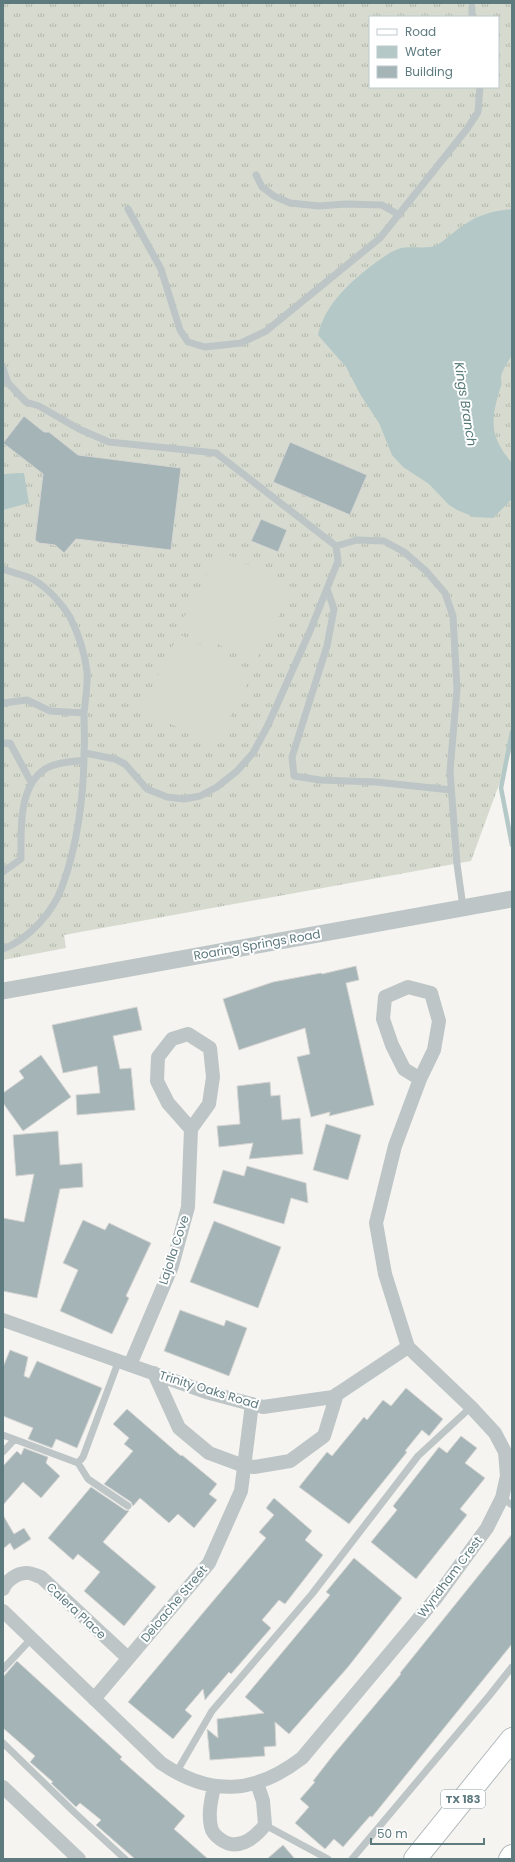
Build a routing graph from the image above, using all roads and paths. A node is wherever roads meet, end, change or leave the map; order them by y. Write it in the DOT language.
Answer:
graph roads {
  1 [pos="472,7"];
  2 [pos="472,16"];
  3 [pos="480,88"];
  4 [pos="256,175"];
  5 [pos="128,209"];
  6 [pos="399,215"];
  7 [pos="3,370"];
  8 [pos="336,546"];
  9 [pos="3,569"];
  10 [pos="327,589"];
  11 [pos="3,703"];
  12 [pos="84,713"];
  13 [pos="3,743"];
  14 [pos="84,753"];
  15 [pos="84,760"];
  16 [pos="31,782"];
  17 [pos="451,790"];
  18 [pos="3,872"];
  19 [pos="512,899"];
  20 [pos="464,907"];
  21 [pos="3,949"];
  22 [pos="3,991"];
  23 [pos="420,1079"];
  24 [pos="191,1130"];
  25 [pos="3,1320"];
  26 [pos="408,1347"];
  27 [pos="124,1363"];
  28 [pos="154,1373"];
  29 [pos="337,1394"];
  30 [pos="252,1404"];
  31 [pos="471,1407"];
  32 [pos="3,1435"];
  33 [pos="14,1440"];
  34 [pos="3,1452"];
  35 [pos="78,1463"];
  36 [pos="244,1466"];
  37 [pos="507,1502"];
  38 [pos="128,1506"];
  39 [pos="3,1589"];
  40 [pos="3,1611"];
  41 [pos="31,1639"];
  42 [pos="128,1658"];
  43 [pos="512,1667"];
  44 [pos="3,1668"];
  45 [pos="94,1699"];
  46 [pos="512,1739"];
  47 [pos="3,1743"];
  48 [pos="176,1773"];
  49 [pos="257,1783"];
  50 [pos="214,1786"];
  51 [pos="3,1787"];
  52 [pos="265,1825"];
  53 [pos="512,1856"];
  54 [pos="79,1859"];
  55 [pos="125,1859"];
  56 [pos="328,1859"];
  57 [pos="352,1859"];
  58 [pos="416,1859"];
  59 [pos="510,1859"];
  1 -- 2 [label="lane"];
  3 -- 6 [label="lane"];
  4 -- 6 [label="lane"];
  5 -- 6 [label="lane"];
  7 -- 8 [label="lane"];
  8 -- 10 [label="lane"];
  8 -- 17 [label="lane"];
  9 -- 12 [label="lane"];
  10 -- 14 [label="lane"];
  10 -- 17 [label="lane"];
  11 -- 12 [label="lane"];
  12 -- 14 [label="lane"];
  13 -- 16 [label="lane"];
  14 -- 15 [label="lane"];
  15 -- 16 [label="lane"];
  15 -- 21 [label="lane"];
  16 -- 18 [label="lane"];
  17 -- 20 [label="lane"];
  19 -- 20 [label="street, Roaring Springs Road"];
  20 -- 22 [label="street, Roaring Springs Road"];
  23 -- 23 [label="street"];
  23 -- 26 [label="street"];
  24 -- 24 [label="street"];
  24 -- 27 [label="street, Lajolla Cove"];
  25 -- 27 [label="street, Trinity Oaks Road"];
  26 -- 29 [label="street, Trinity Oaks Road"];
  26 -- 31 [label="street, Wyndham Crest"];
  27 -- 28 [label="street, Trinity Oaks Road"];
  27 -- 35 [label="lane"];
  28 -- 30 [label="street, Trinity Oaks Road"];
  28 -- 36 [label="street"];
  29 -- 30 [label="street, Trinity Oaks Road"];
  29 -- 36 [label="street"];
  30 -- 36 [label="street, Deloache Street"];
  31 -- 37 [label="street, Wyndham Crest"];
  31 -- 48 [label="lane"];
  32 -- 33 [label="lane"];
  33 -- 34 [label="lane"];
  33 -- 35 [label="lane"];
  35 -- 38 [label="lane"];
  36 -- 42 [label="street, Deloache Street"];
  37 -- 49 [label="street, Wyndham Crest"];
  39 -- 42 [label="street, Calera Place"];
  40 -- 41 [label="street"];
  41 -- 44 [label="lane"];
  41 -- 45 [label="street"];
  42 -- 45 [label="street, Deloache Street"];
  43 -- 57 [label="lane"];
  45 -- 48 [label="street, Wyndham Crest"];
  46 -- 58 [label="main road, TX 183"];
  47 -- 55 [label="lane"];
  48 -- 50 [label="street, Wyndham Crest"];
  49 -- 50 [label="street, Wyndham Crest"];
  49 -- 52 [label="street"];
  50 -- 52 [label="street"];
  51 -- 54 [label="street"];
  52 -- 56 [label="lane"];
  53 -- 59 [label="main road"];
}
